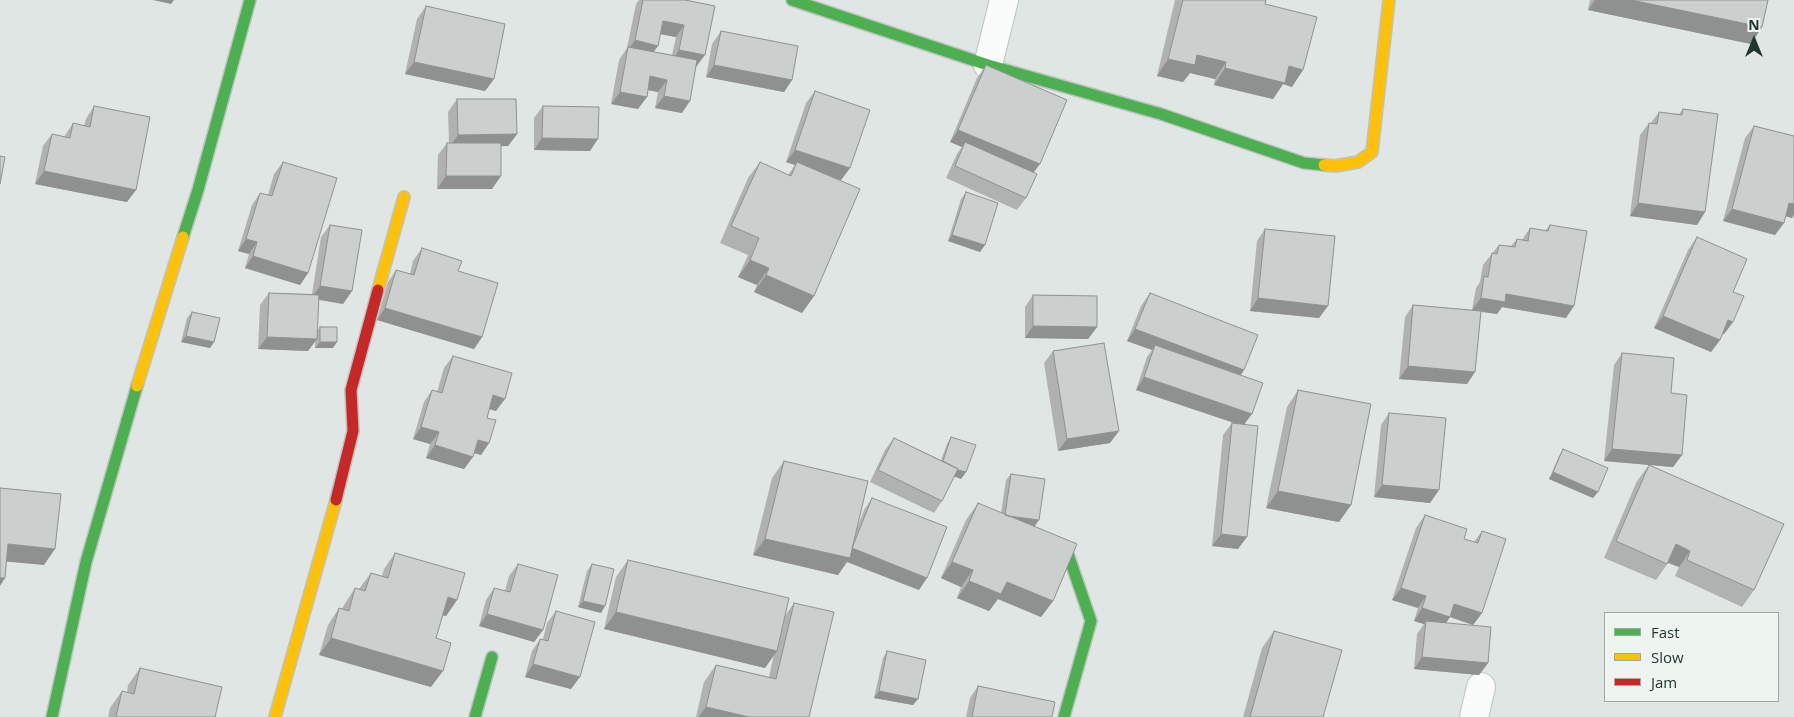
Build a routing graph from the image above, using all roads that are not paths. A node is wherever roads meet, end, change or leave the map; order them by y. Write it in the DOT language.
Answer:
graph roads {
  1 [pos="250,0"];
  2 [pos="792,0"];
  3 [pos="1004,0"];
  4 [pos="1389,0"];
  5 [pos="988,65"];
  6 [pos="404,197"];
  7 [pos="1068,554"];
  8 [pos="492,657"];
  9 [pos="1481,688"];
  10 [pos="52,717"];
  11 [pos="274,717"];
  12 [pos="475,717"];
  13 [pos="1064,717"];
  14 [pos="1474,717"];
  1 -- 10 [label="street"];
  2 -- 5 [label="street"];
  3 -- 5 [label="street"];
  4 -- 5 [label="street"];
  6 -- 11 [label="street"];
  7 -- 13 [label="street"];
  8 -- 12 [label="street"];
  9 -- 14 [label="street"];
}
